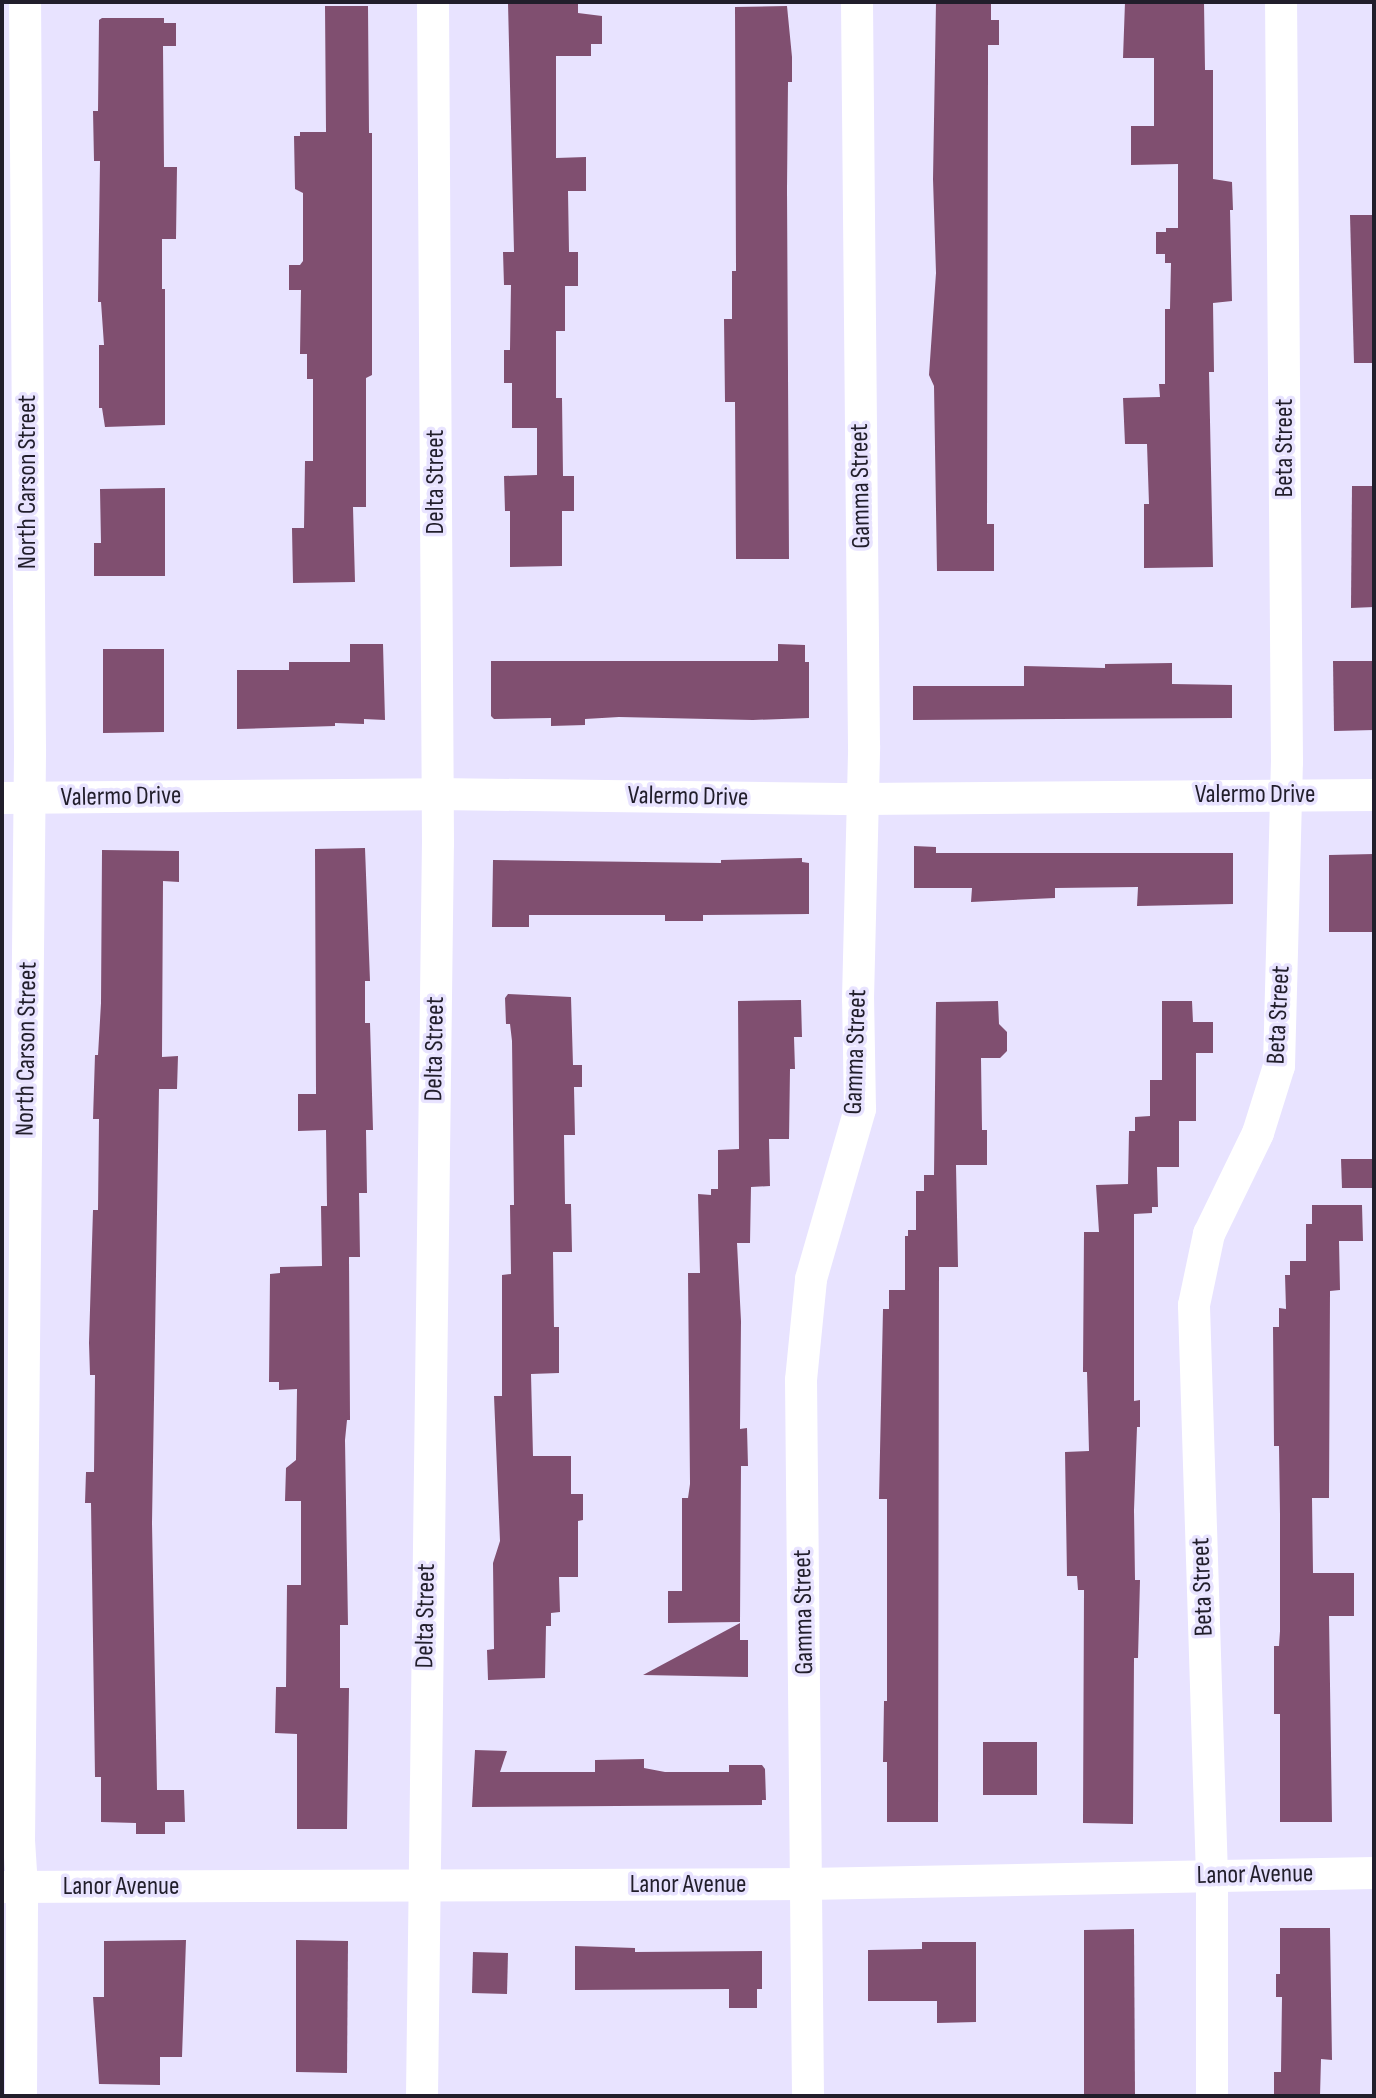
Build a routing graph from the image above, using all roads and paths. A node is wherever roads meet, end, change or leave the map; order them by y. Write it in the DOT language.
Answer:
graph roads {
  1 [pos="25,2"];
  2 [pos="433,2"];
  3 [pos="857,2"];
  4 [pos="1281,2"];
  5 [pos="437,794"];
  6 [pos="1286,795"];
  7 [pos="1374,795"];
  8 [pos="16,798"];
  9 [pos="862,799"];
  10 [pos="1374,1873"];
  11 [pos="1212,1876"];
  12 [pos="807,1884"];
  13 [pos="425,1886"];
  14 [pos="12,1887"];
  15 [pos="21,2096"];
  16 [pos="422,2096"];
  17 [pos="808,2096"];
  18 [pos="1212,2096"];
  1 -- 8 [label="street, North Carson Street"];
  2 -- 5 [label="street, Delta Street"];
  3 -- 9 [label="street, Gamma Street"];
  4 -- 6 [label="street, Beta Street"];
  5 -- 8 [label="street, Valermo Drive"];
  5 -- 9 [label="street, Valermo Drive"];
  5 -- 13 [label="street, Delta Street"];
  6 -- 7 [label="street, Valermo Drive"];
  6 -- 9 [label="street, Valermo Drive"];
  6 -- 11 [label="street, Beta Street"];
  8 -- 14 [label="street, North Carson Street"];
  9 -- 12 [label="street, Gamma Street"];
  10 -- 11 [label="street, Lanor Avenue"];
  11 -- 12 [label="street, Lanor Avenue"];
  11 -- 18 [label="street, Beta Street"];
  12 -- 13 [label="street, Lanor Avenue"];
  12 -- 17 [label="street, Gamma Street"];
  13 -- 14 [label="street, Lanor Avenue"];
  13 -- 16 [label="street, Delta Street"];
  14 -- 15 [label="street, North Carson Street"];
}
